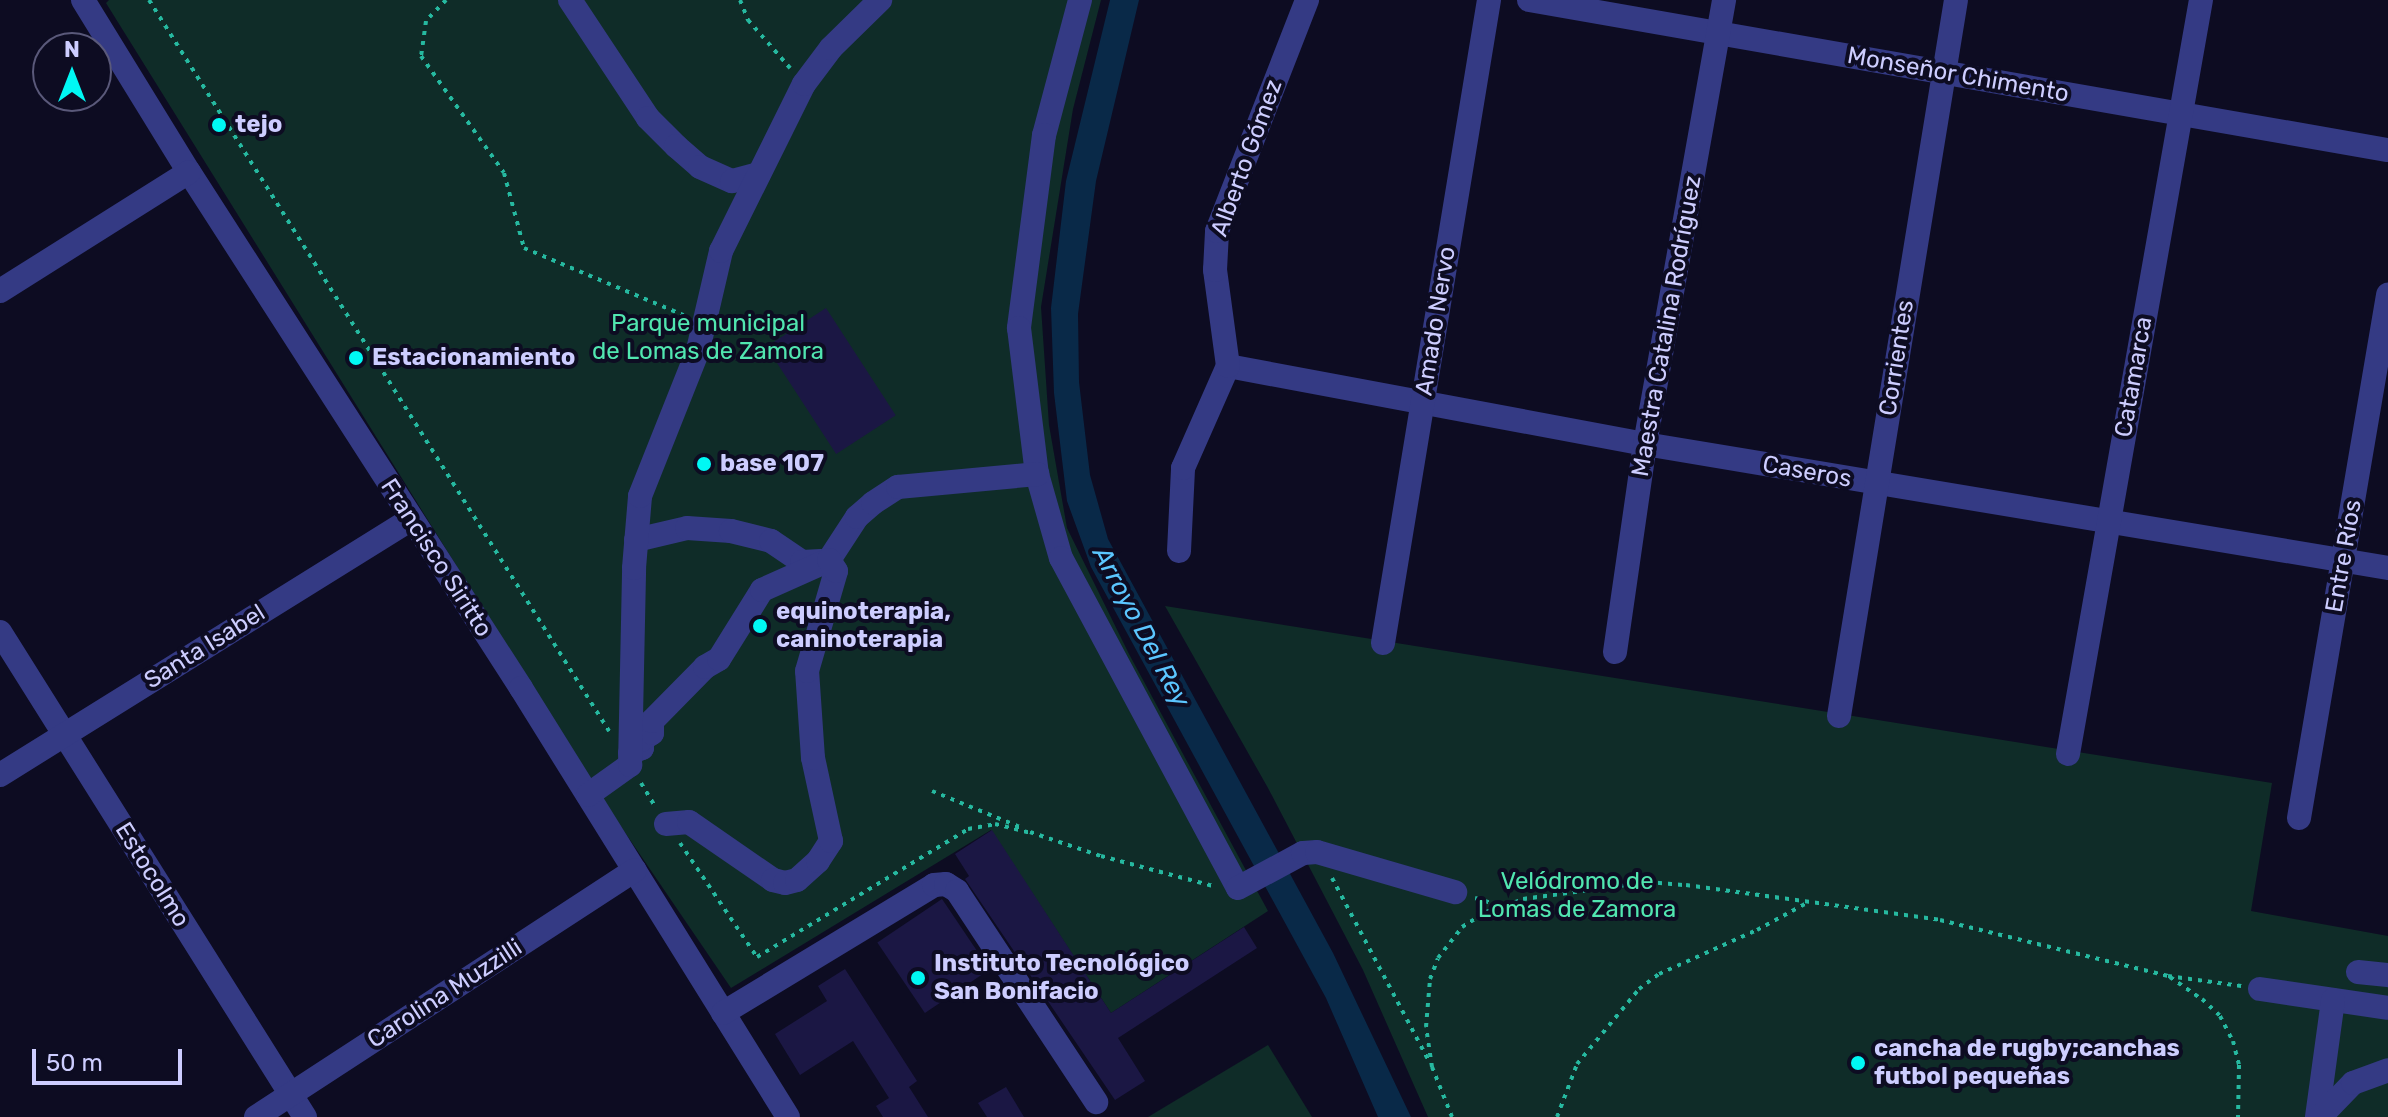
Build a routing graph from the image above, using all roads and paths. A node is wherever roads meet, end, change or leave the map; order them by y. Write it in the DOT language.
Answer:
graph roads {
  1 [pos="83,0"];
  2 [pos="149,0"];
  3 [pos="446,0"];
  4 [pos="570,0"];
  5 [pos="740,0"];
  6 [pos="880,0"];
  7 [pos="1080,0"];
  8 [pos="1307,0"];
  9 [pos="1489,0"];
  10 [pos="1529,0"];
  11 [pos="1724,0"];
  12 [pos="1956,0"];
  13 [pos="2201,0"];
  14 [pos="1718,33"];
  15 [pos="1944,72"];
  16 [pos="804,84"];
  17 [pos="2181,113"];
  18 [pos="2388,150"];
  19 [pos="189,172"];
  20 [pos="759,174"];
  21 [pos="0,291"];
  22 [pos="2388,295"];
  23 [pos="704,326"];
  24 [pos="1228,366"];
  25 [pos="1423,401"];
  26 [pos="1645,444"];
  27 [pos="1037,474"];
  28 [pos="1876,484"];
  29 [pos="411,519"];
  30 [pos="2109,524"];
  31 [pos="636,540"];
  32 [pos="1179,551"];
  33 [pos="829,560"];
  34 [pos="2343,561"];
  35 [pos="2388,568"];
  36 [pos="0,632"];
  37 [pos="1383,643"];
  38 [pos="1615,652"];
  39 [pos="1839,716"];
  40 [pos="64,735"];
  41 [pos="2068,754"];
  42 [pos="630,759"];
  43 [pos="0,775"];
  44 [pos="932,791"];
  45 [pos="588,795"];
  46 [pos="2299,818"];
  47 [pos="666,824"];
  48 [pos="1032,833"];
  49 [pos="1310,853"];
  50 [pos="635,870"];
  51 [pos="1242,886"];
  52 [pos="1455,892"];
  53 [pos="1805,904"];
  54 [pos="1503,906"];
  55 [pos="2358,972"];
  56 [pos="2388,975"];
  57 [pos="2168,976"];
  58 [pos="2260,989"];
  59 [pos="2333,1000"];
  60 [pos="2388,1008"];
  61 [pos="723,1013"];
  62 [pos="1432,1067"];
  63 [pos="2388,1070"];
  64 [pos="291,1094"];
  65 [pos="1096,1102"];
  66 [pos="256,1117"];
  67 [pos="305,1117"];
  68 [pos="788,1117"];
  69 [pos="1452,1117"];
  70 [pos="1557,1117"];
  71 [pos="2238,1117"];
  72 [pos="2318,1117"];
  1 -- 19 [label="street, Francisco Siritto"];
  2 -- 42 [label="path"];
  3 -- 23 [label="path"];
  4 -- 20 [label="street"];
  5 -- 16 [label="path"];
  6 -- 16 [label="street"];
  7 -- 27 [label="street"];
  8 -- 24 [label="street, Alberto Gómez"];
  9 -- 25 [label="street, Amado Nervo"];
  10 -- 14 [label="street, Monseñor Chimento"];
  11 -- 14 [label="street, Maestra Catalina Rodríguez"];
  12 -- 15 [label="street, Corrientes"];
  13 -- 17 [label="street, Catamarca"];
  14 -- 15 [label="street, Monseñor Chimento"];
  14 -- 26 [label="street, Maestra Catalina Rodríguez"];
  15 -- 17 [label="street, Monseñor Chimento"];
  15 -- 28 [label="street, Corrientes"];
  16 -- 20 [label="street"];
  17 -- 18 [label="street, Monseñor Chimento"];
  17 -- 30 [label="street, Catamarca"];
  19 -- 21 [label="street"];
  19 -- 29 [label="street, Francisco Siritto"];
  20 -- 23 [label="street"];
  22 -- 34 [label="street, Entre Ríos"];
  23 -- 31 [label="street"];
  24 -- 25 [label="street, Caseros"];
  24 -- 32 [label="street"];
  25 -- 26 [label="street, Caseros"];
  25 -- 37 [label="street, Amado Nervo"];
  26 -- 28 [label="street, Caseros"];
  26 -- 38 [label="street, Maestra Catalina Rodríguez"];
  27 -- 33 [label="street"];
  27 -- 51 [label="street"];
  28 -- 30 [label="street, Caseros"];
  28 -- 39 [label="street, Corrientes"];
  29 -- 40 [label="street, Santa Isabel"];
  29 -- 45 [label="street, Francisco Siritto"];
  30 -- 34 [label="street, Caseros"];
  30 -- 41 [label="street, Catamarca"];
  31 -- 33 [label="street"];
  31 -- 42 [label="street"];
  33 -- 42 [label="street"];
  33 -- 47 [label="street"];
  34 -- 35 [label="street, Caseros"];
  34 -- 46 [label="street, Entre Ríos"];
  36 -- 40 [label="street, Estocolmo"];
  40 -- 43 [label="street, Santa Isabel"];
  40 -- 64 [label="street, Estocolmo"];
  42 -- 45 [label="street"];
  42 -- 47 [label="path"];
  44 -- 48 [label="path"];
  45 -- 50 [label="street, Francisco Siritto"];
  47 -- 48 [label="path"];
  48 -- 51 [label="path"];
  49 -- 51 [label="street"];
  49 -- 52 [label="street"];
  49 -- 62 [label="path"];
  50 -- 61 [label="street, Francisco Siritto"];
  50 -- 64 [label="street, Carolina Muzzilli"];
  52 -- 54 [label="path"];
  53 -- 54 [label="path"];
  53 -- 57 [label="path"];
  53 -- 70 [label="path"];
  54 -- 62 [label="path"];
  55 -- 56 [label="street"];
  57 -- 58 [label="path"];
  57 -- 71 [label="path"];
  58 -- 59 [label="street"];
  59 -- 60 [label="street"];
  59 -- 72 [label="street"];
  61 -- 65 [label="street"];
  61 -- 68 [label="street, Francisco Siritto"];
  62 -- 69 [label="path"];
  63 -- 72 [label="street"];
  64 -- 66 [label="street, Carolina Muzzilli"];
  64 -- 67 [label="street, Estocolmo"];
}
